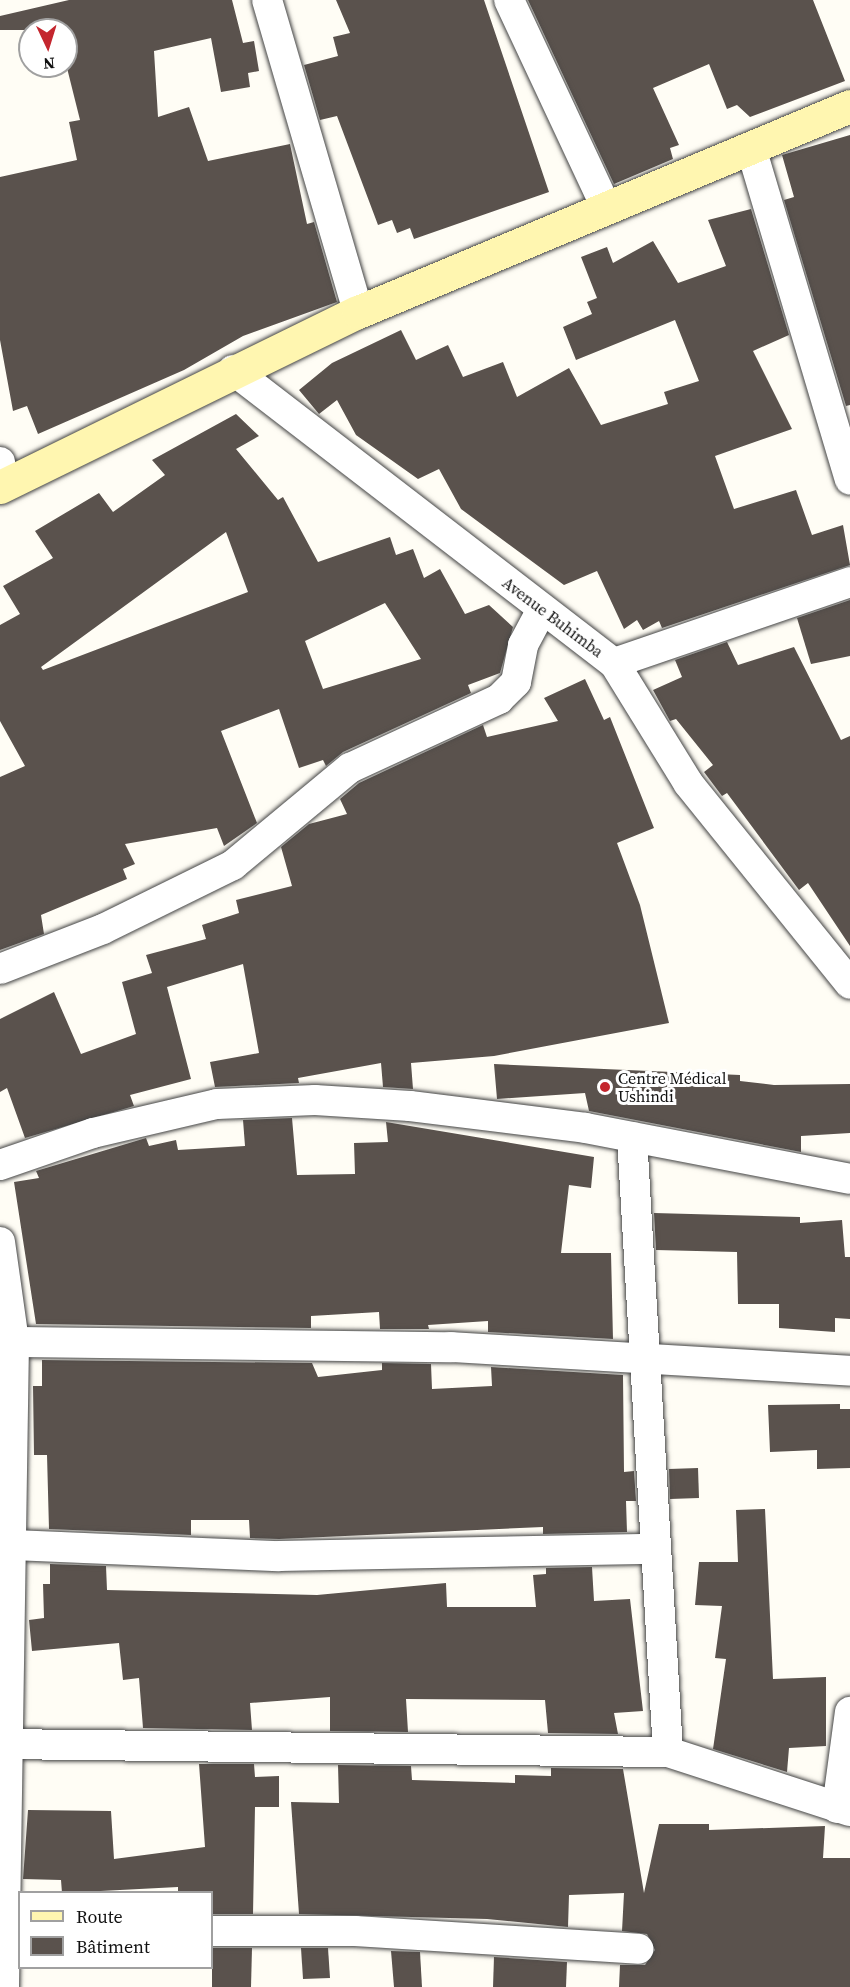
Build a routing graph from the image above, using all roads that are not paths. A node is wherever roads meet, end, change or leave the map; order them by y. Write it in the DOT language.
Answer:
graph roads {
  1 [pos="267,0"];
  2 [pos="509,0"];
  3 [pos="850,106"];
  4 [pos="751,148"];
  5 [pos="607,209"];
  6 [pos="358,312"];
  7 [pos="233,370"];
  8 [pos="1,478"];
  9 [pos="850,480"];
  10 [pos="850,582"];
  11 [pos="542,610"];
  12 [pos="614,663"];
  13 [pos="0,969"];
  14 [pos="850,984"];
  15 [pos="632,1137"];
  16 [pos="0,1165"];
  17 [pos="850,1179"];
  18 [pos="0,1242"];
  19 [pos="14,1342"];
  20 [pos="641,1355"];
  21 [pos="850,1371"];
  22 [pos="8,1528"];
  23 [pos="655,1549"];
  24 [pos="850,1712"];
  25 [pos="3,1744"];
  26 [pos="668,1752"];
  27 [pos="844,1809"];
  28 [pos="2,1889"];
  29 [pos="12,1929"];
  30 [pos="213,1931"];
  31 [pos="638,1948"];
  32 [pos="4,1987"];
  1 -- 6 [label="street"];
  2 -- 5 [label="street"];
  3 -- 4 [label="main road"];
  4 -- 5 [label="main road"];
  4 -- 9 [label="street"];
  5 -- 6 [label="main road"];
  6 -- 7 [label="main road"];
  7 -- 8 [label="main road"];
  7 -- 11 [label="street, Avenue Buhimba"];
  10 -- 12 [label="street"];
  11 -- 12 [label="street, Avenue Buhimba"];
  11 -- 13 [label="street"];
  12 -- 14 [label="street, Avenue Buhimba"];
  15 -- 16 [label="street"];
  15 -- 17 [label="street"];
  15 -- 20 [label="street"];
  18 -- 19 [label="street"];
  19 -- 20 [label="street"];
  19 -- 22 [label="street"];
  20 -- 21 [label="street"];
  20 -- 23 [label="street"];
  22 -- 23 [label="street"];
  22 -- 25 [label="street"];
  23 -- 26 [label="street"];
  24 -- 27 [label="street"];
  25 -- 26 [label="street"];
  25 -- 28 [label="street"];
  26 -- 27 [label="street"];
  28 -- 29 [label="street"];
  29 -- 32 [label="street"];
  30 -- 31 [label="street"];
}
